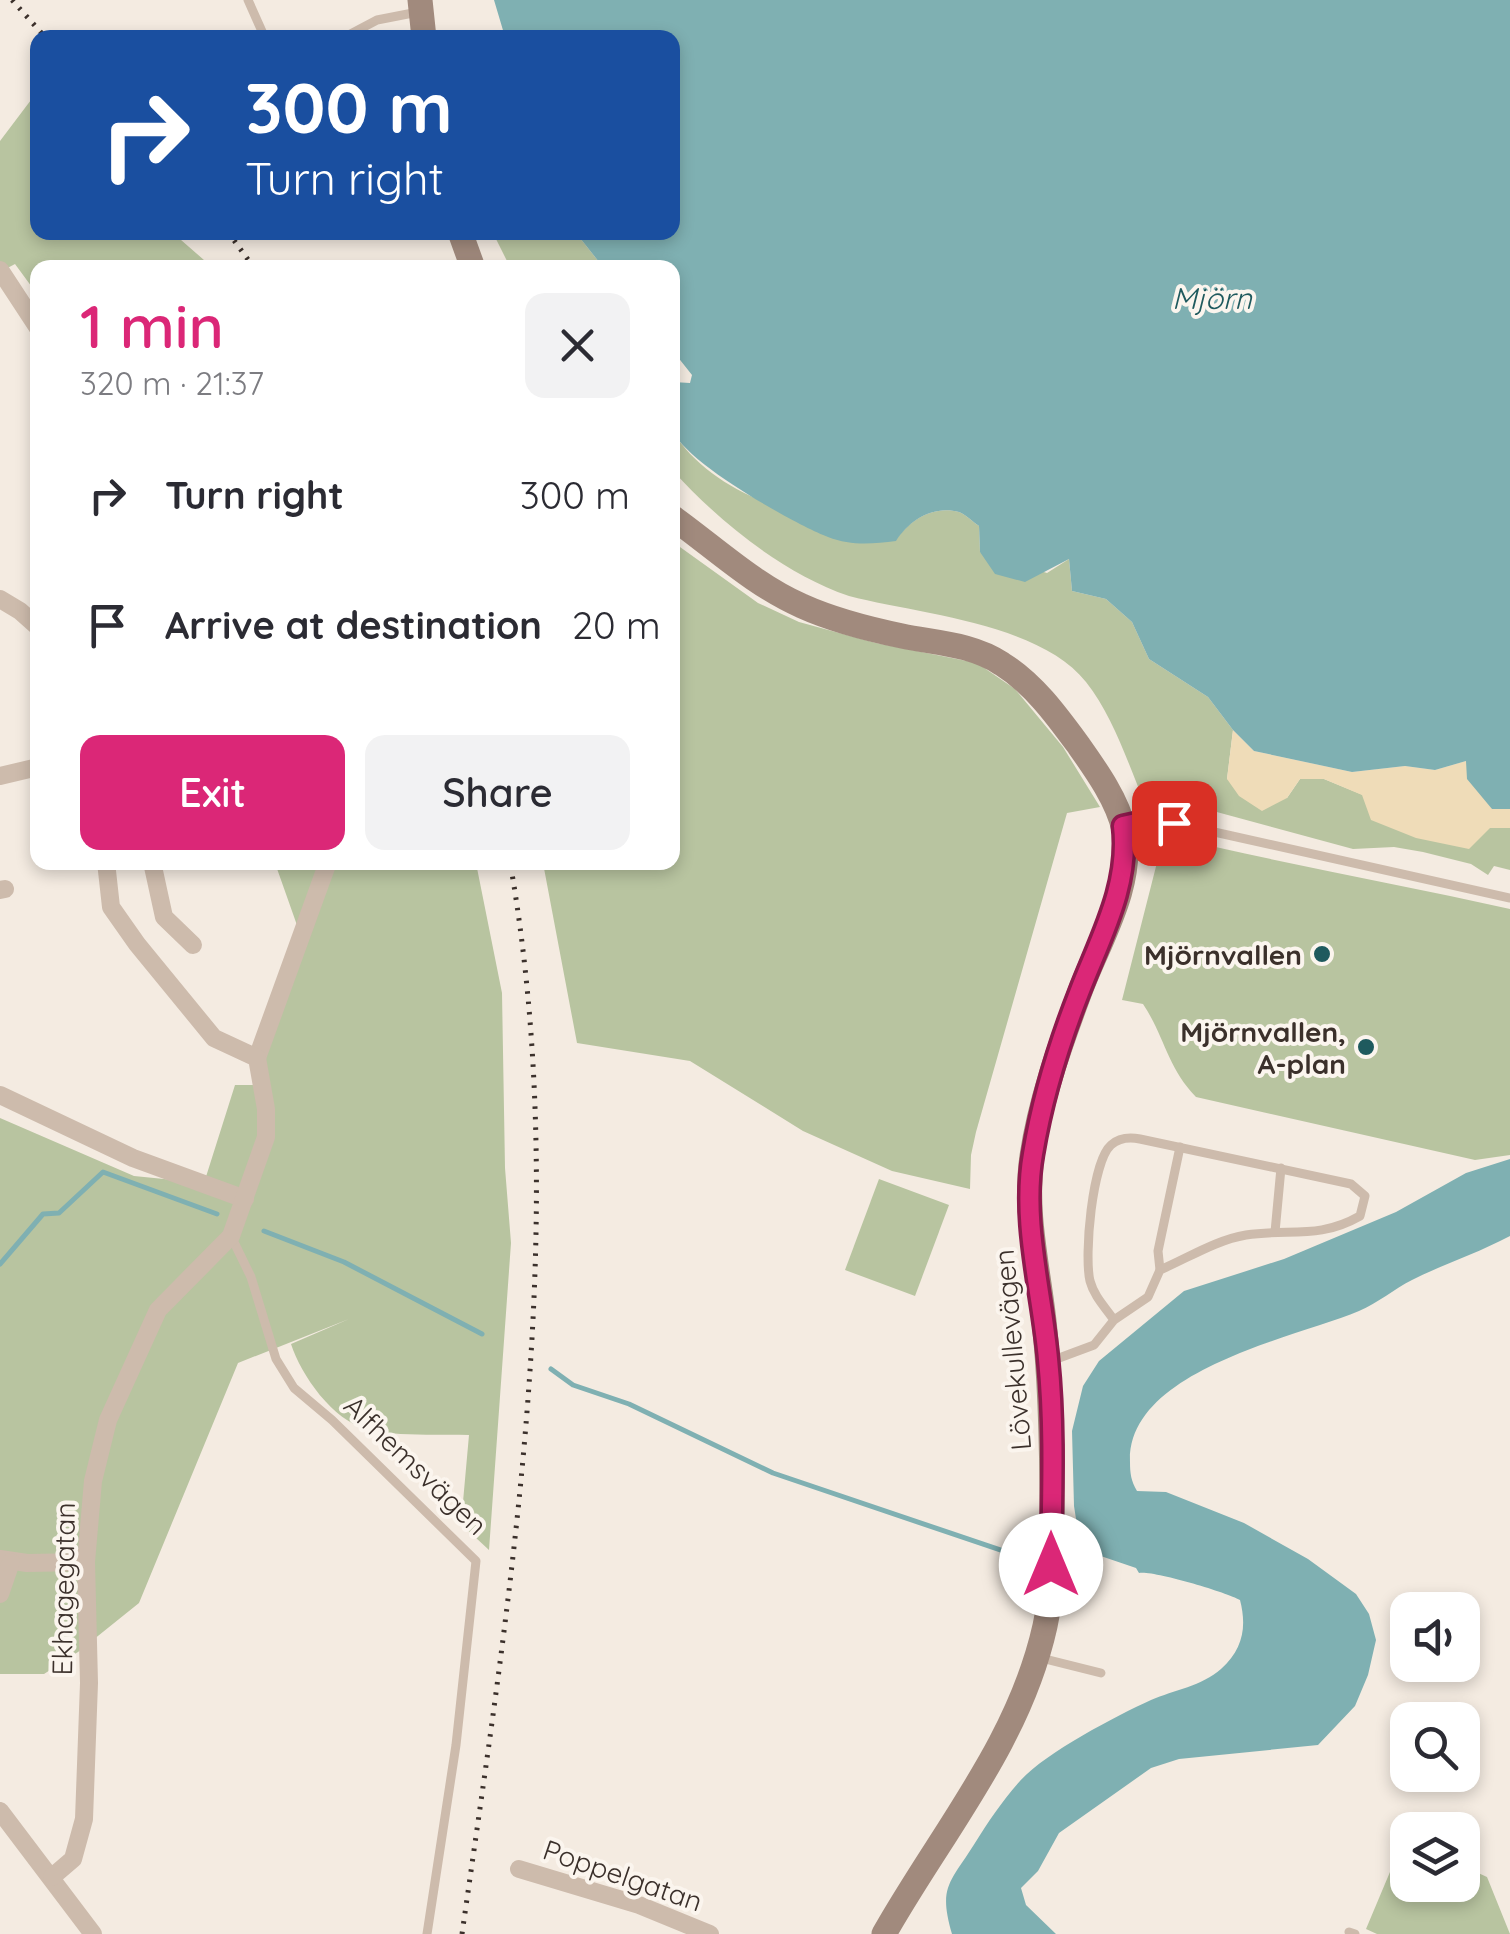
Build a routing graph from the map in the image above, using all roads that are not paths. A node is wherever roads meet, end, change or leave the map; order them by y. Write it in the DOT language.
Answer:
graph roads {
  1 [pos="248,0"];
  2 [pos="422,16"];
  3 [pos="261,30"];
  4 [pos="358,30"];
  5 [pos="0,270"];
  6 [pos="30,316"];
  7 [pos="680,522"];
  8 [pos="0,600"];
  9 [pos="30,620"];
  10 [pos="30,769"];
  11 [pos="0,776"];
  12 [pos="1123,826"];
  13 [pos="107,870"];
  14 [pos="154,870"];
  15 [pos="325,870"];
  16 [pos="1510,898"];
  17 [pos="194,946"];
  18 [pos="257,1058"];
  19 [pos="0,1095"];
  20 [pos="1180,1147"];
  21 [pos="1281,1168"];
  22 [pos="245,1199"];
  23 [pos="1275,1232"];
  24 [pos="231,1236"];
  25 [pos="1160,1270"];
  26 [pos="1114,1320"];
  27 [pos="1048,1362"];
  28 [pos="5,1560"];
  29 [pos="86,1562"];
  30 [pos="0,1594"];
  31 [pos="1036,1657"];
  32 [pos="1101,1673"];
  33 [pos="0,1810"];
  34 [pos="519,1869"];
  35 [pos="52,1877"];
  36 [pos="93,1934"];
  37 [pos="426,1934"];
  38 [pos="710,1934"];
  39 [pos="884,1934"];
  1 -- 3 [label="lane"];
  2 -- 4 [label="lane"];
  5 -- 6 [label="street"];
  7 -- 12 [label="street, Lövekullevägen"];
  8 -- 9 [label="street"];
  10 -- 11 [label="street"];
  12 -- 16 [label="lane"];
  12 -- 27 [label="street, Lövekullevägen"];
  13 -- 18 [label="street"];
  14 -- 17 [label="street"];
  15 -- 18 [label="street"];
  18 -- 22 [label="street, Ekhagegatan"];
  19 -- 22 [label="street"];
  20 -- 21 [label="lane"];
  20 -- 25 [label="lane"];
  20 -- 26 [label="lane"];
  21 -- 23 [label="lane"];
  21 -- 23 [label="lane"];
  22 -- 24 [label="street, Ekhagegatan"];
  23 -- 25 [label="lane"];
  24 -- 29 [label="street, Ekhagegatan"];
  24 -- 37 [label="lane, Alfhemsvägen"];
  25 -- 26 [label="lane"];
  26 -- 27 [label="lane"];
  27 -- 31 [label="street, Lövekullevägen"];
  28 -- 29 [label="street"];
  28 -- 30 [label="street"];
  29 -- 35 [label="street, Ekhagegatan"];
  31 -- 32 [label="lane"];
  31 -- 39 [label="street, Lövekullevägen"];
  33 -- 35 [label="street"];
  34 -- 38 [label="street, Poppelgatan"];
  35 -- 36 [label="street"];
}
